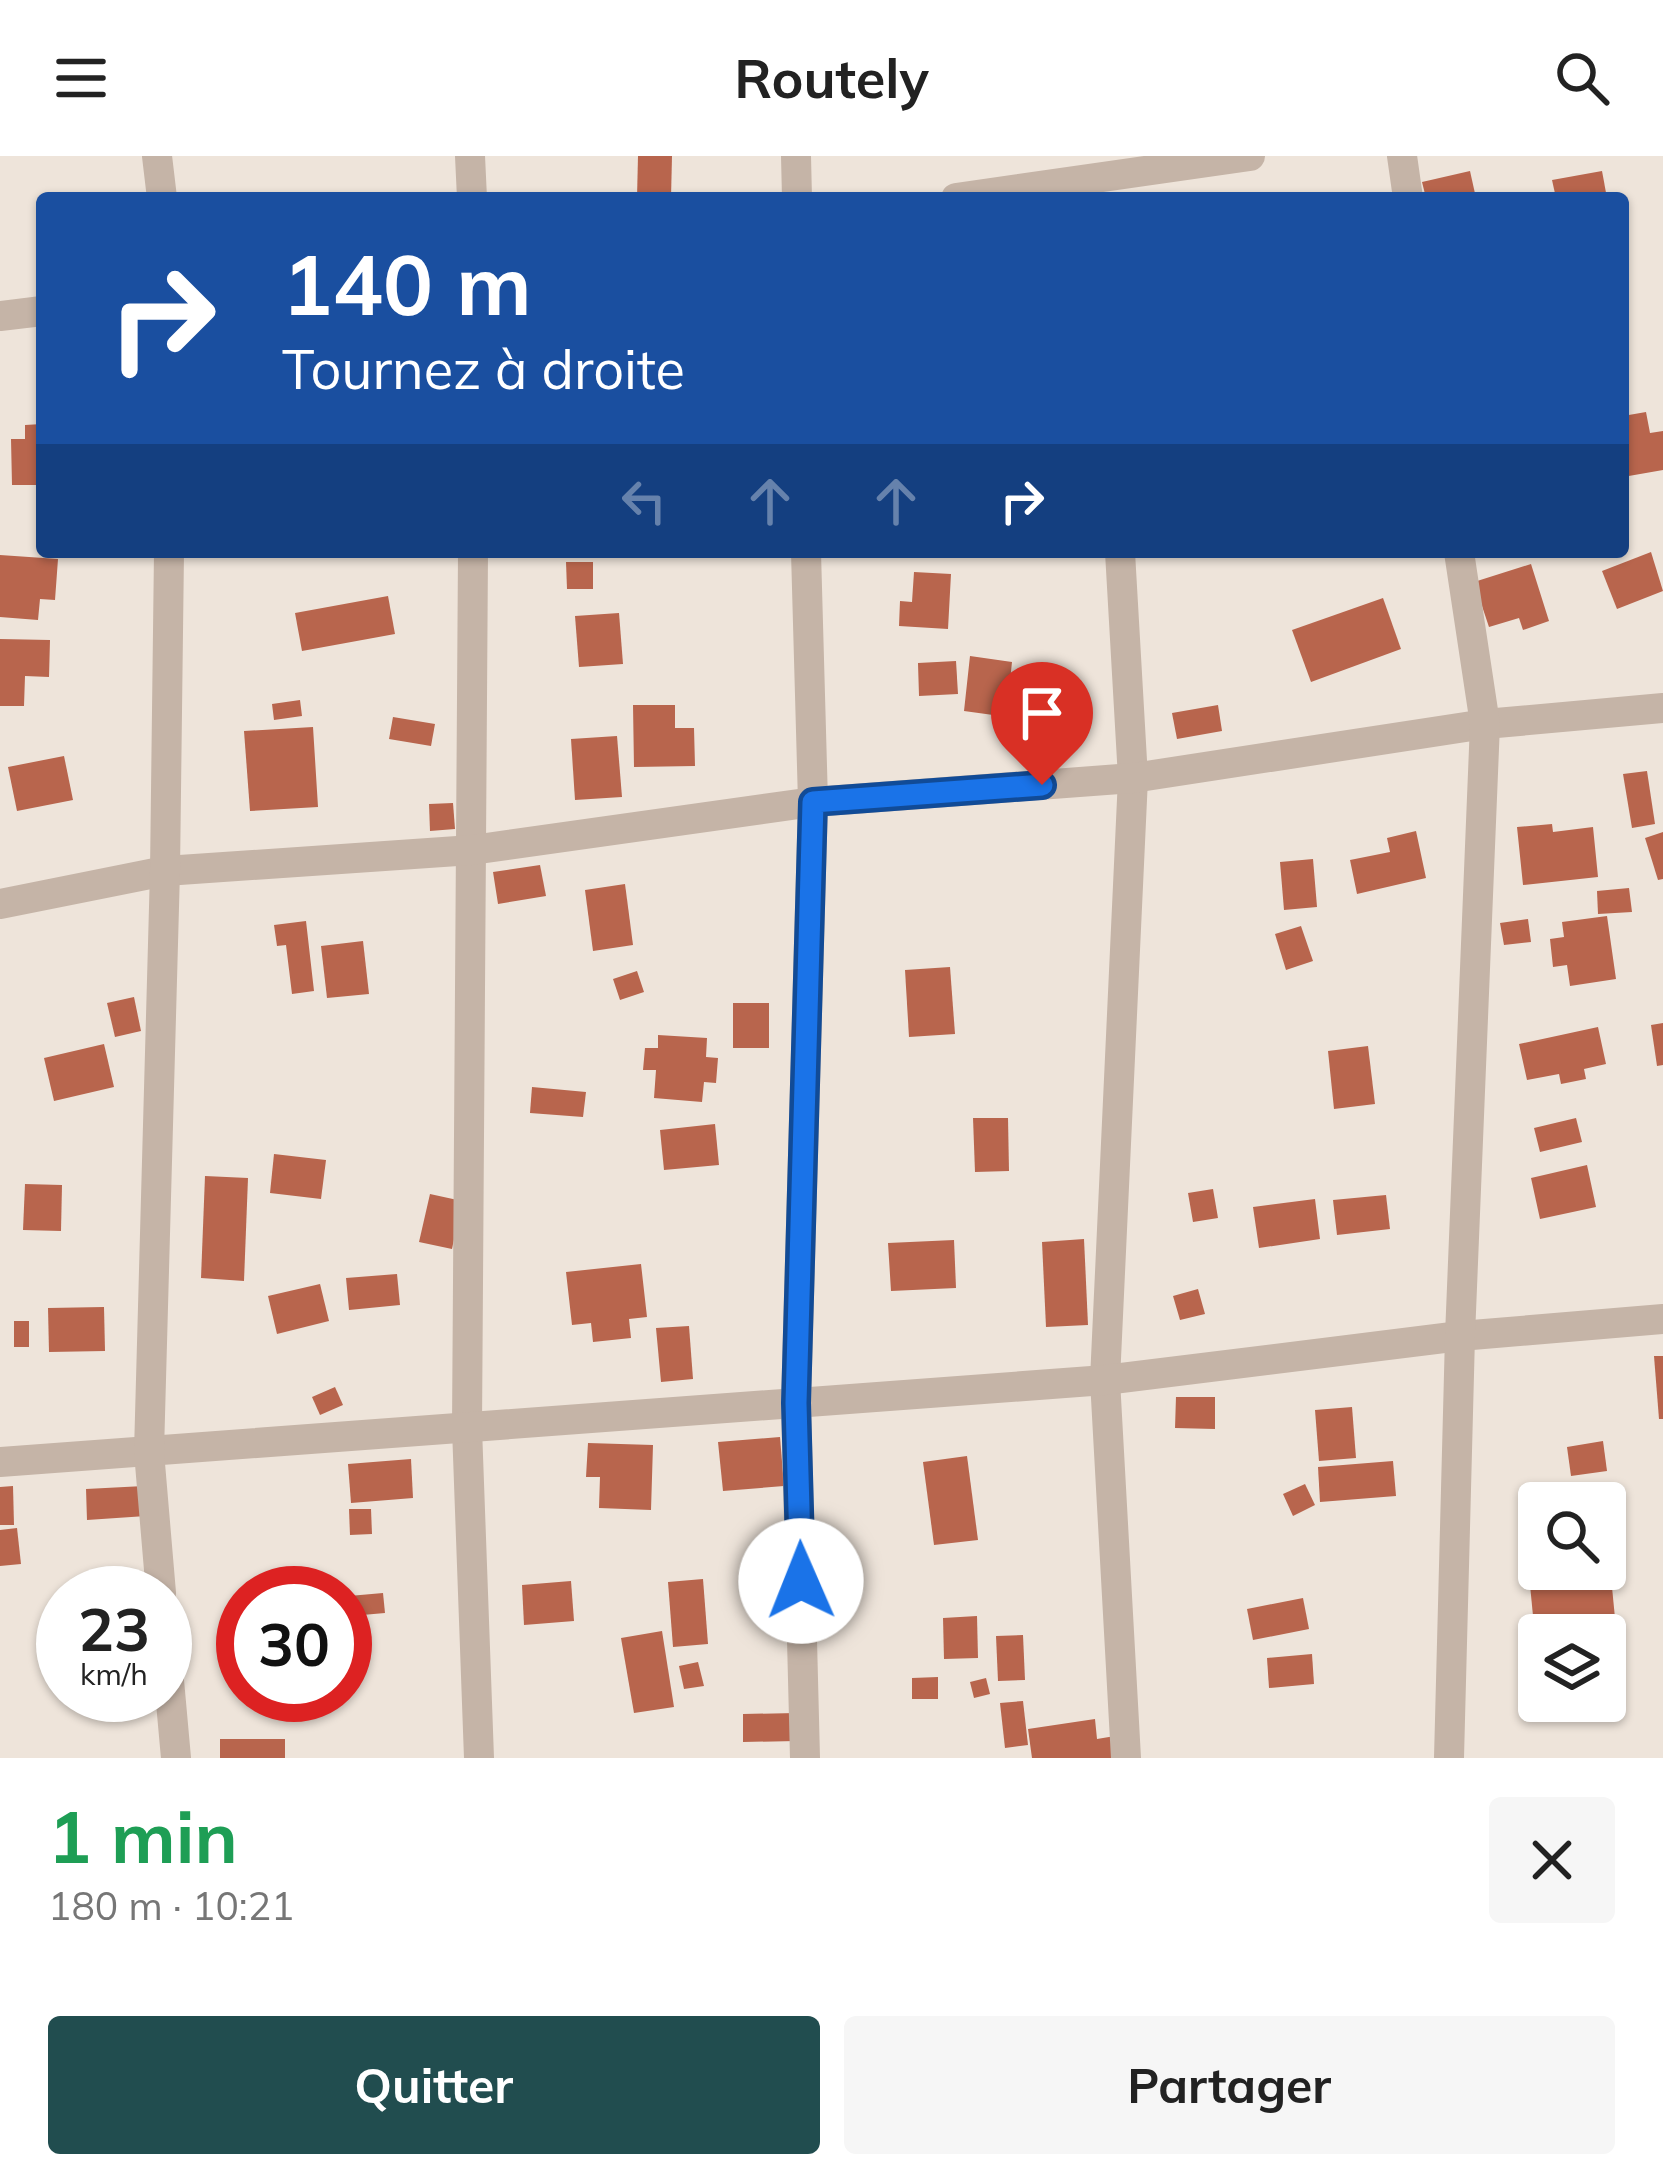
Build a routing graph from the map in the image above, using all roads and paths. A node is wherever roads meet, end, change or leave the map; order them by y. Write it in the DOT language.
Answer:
graph roads {
  1 [pos="157,156"];
  2 [pos="470,156"];
  3 [pos="796,156"];
  4 [pos="1250,156"];
  5 [pos="1402,156"];
  6 [pos="1100,178"];
  7 [pos="161,192"];
  8 [pos="472,192"];
  9 [pos="796,192"];
  10 [pos="999,192"];
  11 [pos="1407,192"];
  12 [pos="36,312"];
  13 [pos="0,316"];
  14 [pos="169,558"];
  15 [pos="473,558"];
  16 [pos="806,558"];
  17 [pos="1120,558"];
  18 [pos="1461,558"];
  19 [pos="1663,708"];
  20 [pos="1485,724"];
  21 [pos="1133,778"];
  22 [pos="813,802"];
  23 [pos="472,850"];
  24 [pos="165,871"];
  25 [pos="0,904"];
  26 [pos="1663,1319"];
  27 [pos="1460,1336"];
  28 [pos="1105,1380"];
  29 [pos="796,1403"];
  30 [pos="467,1428"];
  31 [pos="149,1452"];
  32 [pos="0,1462"];
  33 [pos="159,1566"];
  34 [pos="173,1722"];
  35 [pos="176,1758"];
  36 [pos="479,1758"];
  37 [pos="805,1758"];
  38 [pos="1126,1758"];
  39 [pos="1449,1758"];
  1 -- 7 [label="street"];
  2 -- 8 [label="street"];
  3 -- 9 [label="street"];
  4 -- 6 [label="street"];
  5 -- 11 [label="street"];
  6 -- 10 [label="street"];
  12 -- 13 [label="street"];
  14 -- 24 [label="street"];
  15 -- 23 [label="street"];
  16 -- 22 [label="street"];
  17 -- 21 [label="street"];
  18 -- 20 [label="street"];
  19 -- 20 [label="street"];
  20 -- 21 [label="street"];
  20 -- 27 [label="street"];
  21 -- 22 [label="street"];
  21 -- 28 [label="street"];
  22 -- 23 [label="street"];
  22 -- 29 [label="street"];
  23 -- 24 [label="street"];
  23 -- 30 [label="street"];
  24 -- 25 [label="street"];
  24 -- 31 [label="street"];
  26 -- 27 [label="street"];
  27 -- 28 [label="street"];
  27 -- 39 [label="street"];
  28 -- 29 [label="street"];
  28 -- 38 [label="street"];
  29 -- 30 [label="street"];
  29 -- 37 [label="street"];
  30 -- 31 [label="street"];
  30 -- 36 [label="street"];
  31 -- 32 [label="street"];
  31 -- 33 [label="street"];
  34 -- 35 [label="street"];
}
